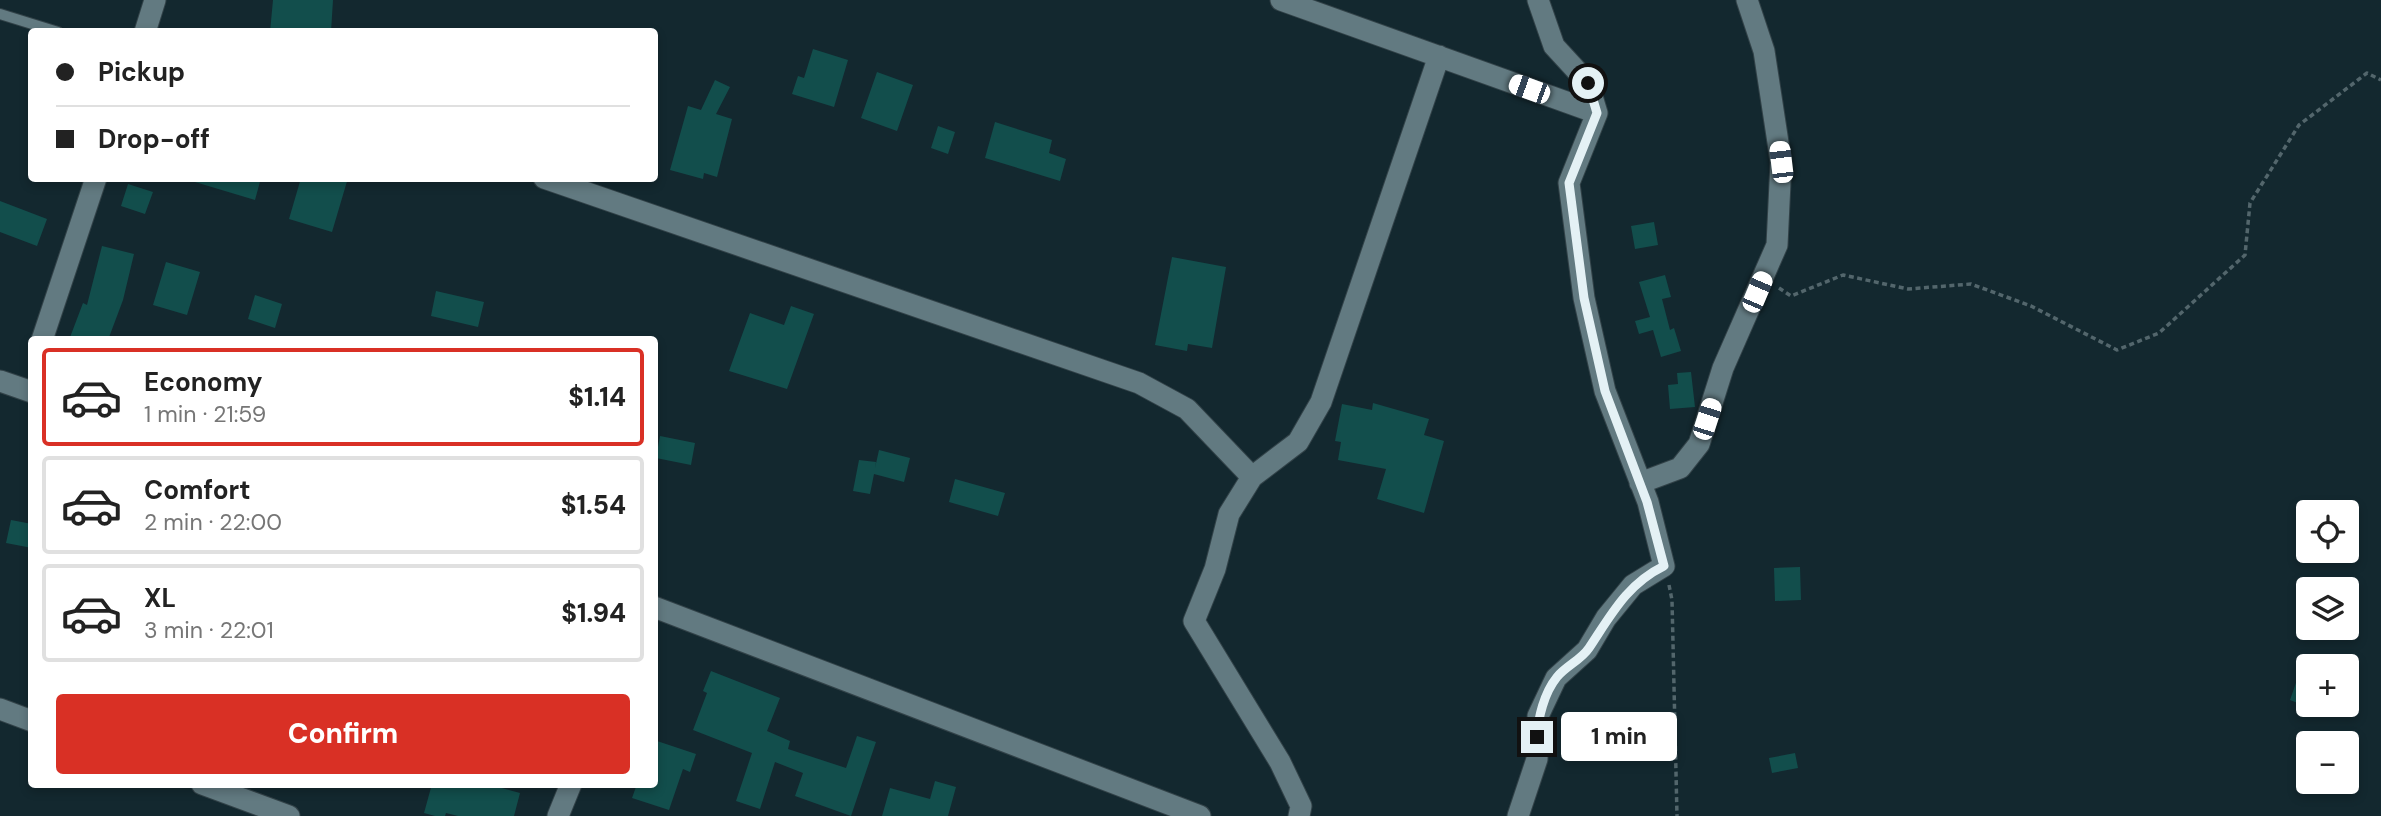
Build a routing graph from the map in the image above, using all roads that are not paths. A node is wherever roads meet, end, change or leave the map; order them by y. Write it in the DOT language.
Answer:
graph roads {
  1 [pos="155,0"];
  2 [pos="1281,0"];
  3 [pos="1538,0"];
  4 [pos="1747,0"];
  5 [pos="0,14"];
  6 [pos="45,28"];
  7 [pos="146,28"];
  8 [pos="1438,56"];
  9 [pos="1597,113"];
  10 [pos="95,182"];
  11 [pos="556,182"];
  12 [pos="43,336"];
  13 [pos="0,381"];
  14 [pos="28,384"];
  15 [pos="1252,477"];
  16 [pos="1640,483"];
  17 [pos="658,609"];
  18 [pos="0,709"];
  19 [pos="28,720"];
  20 [pos="213,788"];
  21 [pos="569,788"];
  22 [pos="289,816"];
  23 [pos="558,816"];
  24 [pos="1200,816"];
  25 [pos="1298,816"];
  26 [pos="1518,816"];
  1 -- 7 [label="street"];
  2 -- 8 [label="street"];
  3 -- 9 [label="street"];
  4 -- 16 [label="street"];
  5 -- 6 [label="lane"];
  8 -- 9 [label="street"];
  8 -- 15 [label="street"];
  9 -- 16 [label="street"];
  10 -- 12 [label="street"];
  11 -- 15 [label="street"];
  13 -- 14 [label="street"];
  15 -- 25 [label="street"];
  16 -- 26 [label="street"];
  17 -- 24 [label="street"];
  18 -- 19 [label="street"];
  20 -- 22 [label="street"];
  21 -- 23 [label="street"];
}
